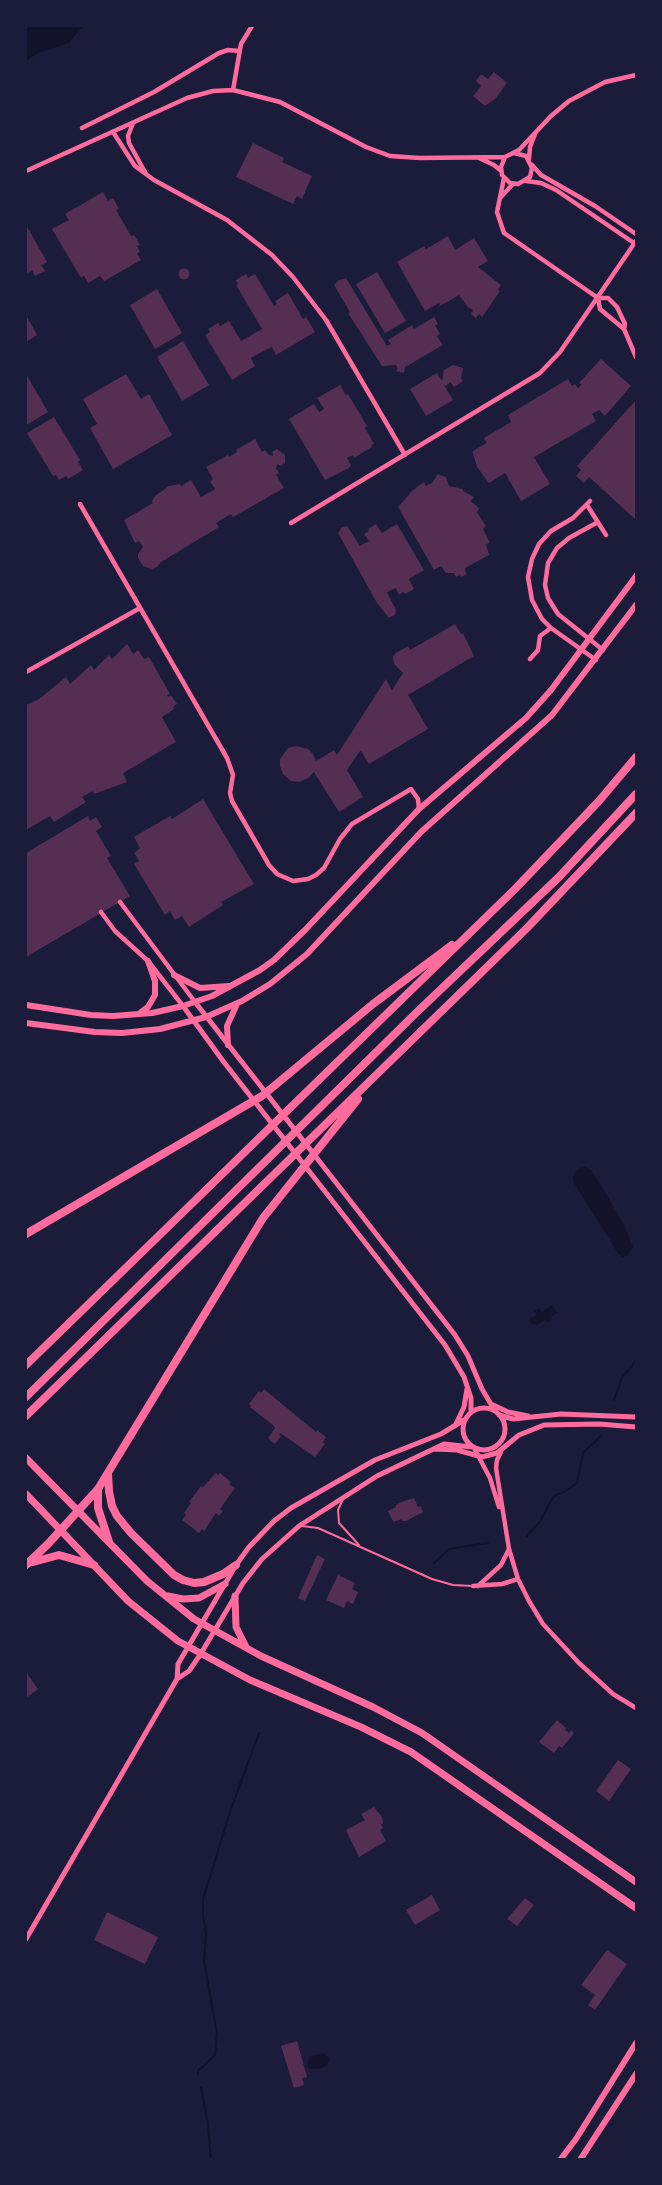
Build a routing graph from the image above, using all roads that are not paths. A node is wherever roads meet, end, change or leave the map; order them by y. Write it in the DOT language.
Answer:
graph roads {
  1 [pos="252,26"];
  2 [pos="239,51"];
  3 [pos="636,75"];
  4 [pos="234,90"];
  5 [pos="133,123"];
  6 [pos="82,128"];
  7 [pos="113,132"];
  8 [pos="535,134"];
  9 [pos="514,153"];
  10 [pos="479,158"];
  11 [pos="505,158"];
  12 [pos="530,161"];
  13 [pos="26,171"];
  14 [pos="501,171"];
  15 [pos="148,176"];
  16 [pos="504,178"];
  17 [pos="526,181"];
  18 [pos="513,184"];
  19 [pos="500,198"];
  20 [pos="636,234"];
  21 [pos="636,243"];
  22 [pos="598,298"];
  23 [pos="624,329"];
  24 [pos="636,357"];
  25 [pos="405,454"];
  26 [pos="80,504"];
  27 [pos="598,522"];
  28 [pos="291,523"];
  29 [pos="606,535"];
  30 [pos="636,576"];
  31 [pos="636,605"];
  32 [pos="140,608"];
  33 [pos="550,628"];
  34 [pos="588,640"];
  35 [pos="582,649"];
  36 [pos="603,650"];
  37 [pos="530,660"];
  38 [pos="596,660"];
  39 [pos="26,672"];
  40 [pos="636,757"];
  41 [pos="636,794"];
  42 [pos="419,809"];
  43 [pos="636,813"];
  44 [pos="120,902"];
  45 [pos="101,912"];
  46 [pos="477,926"];
  47 [pos="148,961"];
  48 [pos="174,975"];
  49 [pos="236,985"];
  50 [pos="195,1002"];
  51 [pos="237,1004"];
  52 [pos="26,1005"];
  53 [pos="183,1006"];
  54 [pos="136,1015"];
  55 [pos="206,1017"];
  56 [pos="192,1021"];
  57 [pos="26,1023"];
  58 [pos="228,1045"];
  59 [pos="369,1083"];
  60 [pos="26,1234"];
  61 [pos="26,1365"];
  62 [pos="466,1384"];
  63 [pos="26,1397"];
  64 [pos="490,1404"];
  65 [pos="471,1412"];
  66 [pos="497,1413"];
  67 [pos="26,1416"];
  68 [pos="538,1416"];
  69 [pos="636,1417"];
  70 [pos="464,1420"];
  71 [pos="454,1427"];
  72 [pos="636,1427"];
  73 [pos="473,1448"];
  74 [pos="434,1449"];
  75 [pos="503,1449"];
  76 [pos="477,1456"];
  77 [pos="28,1460"];
  78 [pos="109,1472"];
  79 [pos="98,1489"];
  80 [pos="26,1494"];
  81 [pos="345,1496"];
  82 [pos="77,1510"];
  83 [pos="503,1518"];
  84 [pos="299,1526"];
  85 [pos="60,1530"];
  86 [pos="109,1542"];
  87 [pos="361,1547"];
  88 [pos="509,1549"];
  89 [pos="26,1565"];
  90 [pos="94,1565"];
  91 [pos="236,1565"];
  92 [pos="518,1579"];
  93 [pos="225,1584"];
  94 [pos="476,1586"];
  95 [pos="163,1595"];
  96 [pos="235,1596"];
  97 [pos="201,1623"];
  98 [pos="214,1631"];
  99 [pos="188,1647"];
  100 [pos="247,1649"];
  101 [pos="200,1655"];
  102 [pos="177,1679"];
  103 [pos="636,1708"];
  104 [pos="636,1882"];
  105 [pos="636,1908"];
  106 [pos="26,1940"];
  107 [pos="636,2043"];
  108 [pos="636,2074"];
  109 [pos="560,2160"];
  110 [pos="580,2160"];
  1 -- 2 [label="street"];
  2 -- 4 [label="street"];
  2 -- 6 [label="street"];
  3 -- 8 [label="street"];
  4 -- 5 [label="street"];
  4 -- 10 [label="street"];
  5 -- 7 [label="street"];
  5 -- 15 [label="street"];
  7 -- 13 [label="street"];
  7 -- 15 [label="street"];
  8 -- 9 [label="street"];
  8 -- 12 [label="street"];
  9 -- 11 [label="street"];
  9 -- 12 [label="street"];
  10 -- 11 [label="street"];
  10 -- 14 [label="street"];
  11 -- 14 [label="street"];
  12 -- 17 [label="street"];
  12 -- 20 [label="street"];
  14 -- 16 [label="street"];
  15 -- 25 [label="street"];
  16 -- 18 [label="street"];
  16 -- 19 [label="street"];
  17 -- 18 [label="street"];
  17 -- 21 [label="street"];
  18 -- 19 [label="street"];
  19 -- 22 [label="street"];
  21 -- 22 [label="street"];
  22 -- 23 [label="street"];
  22 -- 23 [label="street"];
  22 -- 25 [label="street"];
  23 -- 24 [label="street"];
  25 -- 28 [label="street"];
  26 -- 32 [label="street"];
  27 -- 29 [label="street"];
  27 -- 33 [label="street"];
  27 -- 34 [label="street"];
  30 -- 34 [label="main road"];
  31 -- 36 [label="main road"];
  32 -- 39 [label="street"];
  32 -- 42 [label="street"];
  33 -- 35 [label="street"];
  33 -- 37 [label="street"];
  34 -- 35 [label="main road"];
  34 -- 36 [label="street"];
  35 -- 38 [label="street"];
  35 -- 42 [label="main road"];
  36 -- 38 [label="main road"];
  38 -- 51 [label="main road"];
  40 -- 46 [label="highway"];
  41 -- 63 [label="highway"];
  42 -- 49 [label="main road"];
  43 -- 59 [label="highway"];
  44 -- 48 [label="street"];
  45 -- 47 [label="street"];
  46 -- 60 [label="highway"];
  46 -- 61 [label="highway"];
  47 -- 53 [label="street"];
  47 -- 54 [label="main road"];
  48 -- 49 [label="main road"];
  48 -- 50 [label="street"];
  49 -- 50 [label="main road"];
  50 -- 53 [label="main road"];
  50 -- 55 [label="street"];
  51 -- 55 [label="main road"];
  51 -- 58 [label="main road"];
  52 -- 54 [label="main road"];
  53 -- 54 [label="main road"];
  53 -- 56 [label="street"];
  55 -- 56 [label="main road"];
  55 -- 58 [label="street"];
  56 -- 57 [label="main road"];
  56 -- 62 [label="street"];
  58 -- 64 [label="street"];
  59 -- 67 [label="highway"];
  59 -- 78 [label="highway"];
  62 -- 65 [label="street"];
  62 -- 71 [label="street"];
  64 -- 66 [label="street"];
  64 -- 68 [label="street"];
  65 -- 66 [label="street"];
  65 -- 70 [label="street"];
  66 -- 68 [label="street"];
  66 -- 73 [label="street"];
  68 -- 69 [label="street"];
  70 -- 71 [label="street"];
  70 -- 73 [label="street"];
  71 -- 91 [label="street"];
  72 -- 75 [label="street"];
  73 -- 74 [label="street"];
  73 -- 76 [label="street"];
  74 -- 76 [label="street"];
  74 -- 81 [label="street"];
  75 -- 76 [label="street"];
  75 -- 83 [label="street"];
  76 -- 83 [label="street"];
  77 -- 82 [label="main road"];
  78 -- 79 [label="highway"];
  78 -- 91 [label="highway"];
  79 -- 82 [label="highway"];
  79 -- 86 [label="highway"];
  80 -- 85 [label="main road"];
  81 -- 84 [label="street"];
  81 -- 87 [label="lane"];
  82 -- 85 [label="highway"];
  82 -- 86 [label="main road"];
  83 -- 88 [label="street"];
  84 -- 87 [label="lane"];
  84 -- 96 [label="street"];
  85 -- 89 [label="highway"];
  85 -- 90 [label="main road"];
  86 -- 95 [label="main road"];
  87 -- 94 [label="lane"];
  88 -- 92 [label="street"];
  88 -- 94 [label="street"];
  89 -- 90 [label="highway"];
  90 -- 99 [label="main road"];
  91 -- 93 [label="street"];
  92 -- 94 [label="street"];
  92 -- 103 [label="street"];
  93 -- 95 [label="main road"];
  93 -- 97 [label="street"];
  95 -- 97 [label="main road"];
  96 -- 98 [label="street"];
  96 -- 100 [label="main road"];
  97 -- 98 [label="main road"];
  97 -- 99 [label="street"];
  98 -- 100 [label="main road"];
  98 -- 101 [label="street"];
  99 -- 101 [label="main road"];
  99 -- 102 [label="street"];
  100 -- 104 [label="main road"];
  101 -- 102 [label="street"];
  101 -- 105 [label="main road"];
  102 -- 106 [label="street"];
  107 -- 109 [label="main road"];
  108 -- 110 [label="main road"];
}
